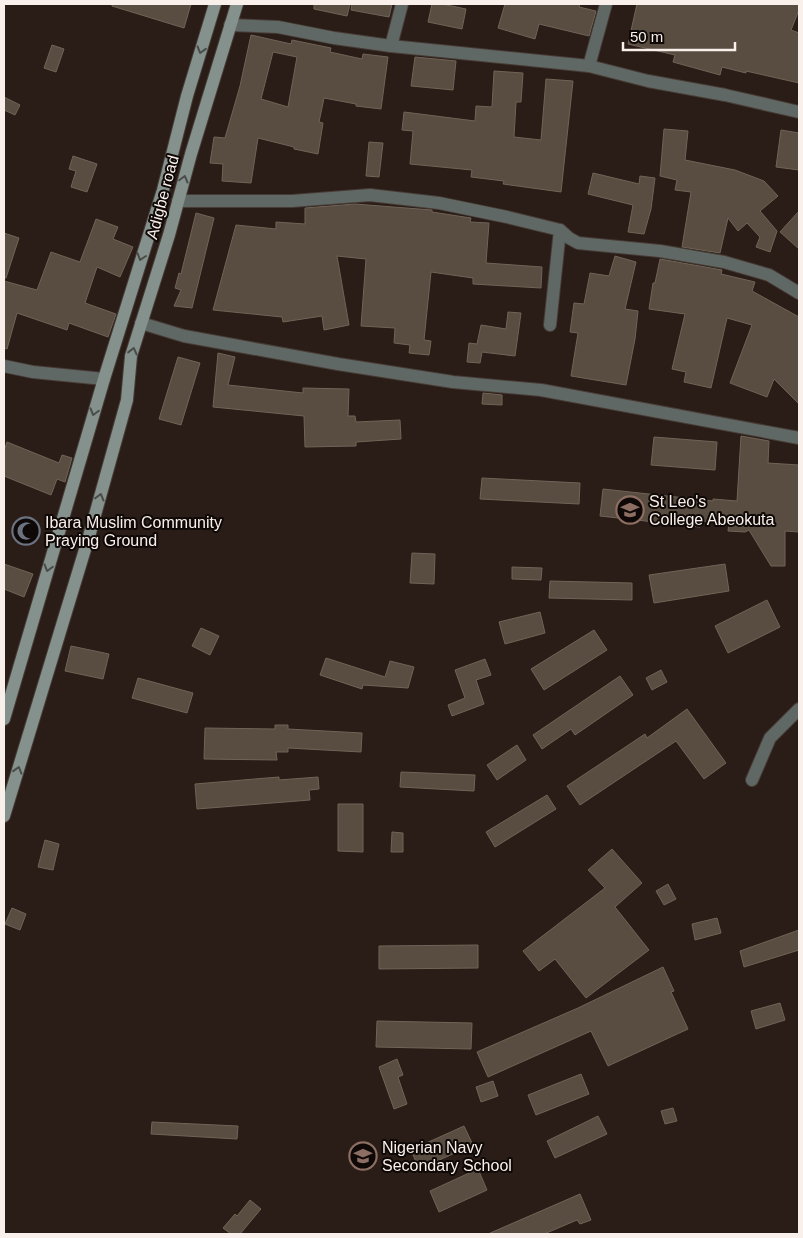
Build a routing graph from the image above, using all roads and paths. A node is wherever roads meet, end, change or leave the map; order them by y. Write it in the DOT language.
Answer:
graph roads {
  1 [pos="215,4"];
  2 [pos="237,4"];
  3 [pos="402,4"];
  4 [pos="606,4"];
  5 [pos="230,24"];
  6 [pos="391,46"];
  7 [pos="589,66"];
  8 [pos="799,112"];
  9 [pos="178,201"];
  10 [pos="560,230"];
  11 [pos="799,293"];
  12 [pos="141,323"];
  13 [pos="550,325"];
  14 [pos="4,366"];
  15 [pos="104,379"];
  16 [pos="799,438"];
  17 [pos="799,708"];
  18 [pos="4,719"];
  19 [pos="752,780"];
  20 [pos="4,816"];
  1 -- 15 [label="main road, one-way"];
  2 -- 5 [label="main road, Adigbe road"];
  3 -- 6 [label="street"];
  4 -- 7 [label="street"];
  5 -- 6 [label="street"];
  9 -- 5 [label="main road, Adigbe road, one-way"];
  6 -- 7 [label="street"];
  7 -- 8 [label="street"];
  9 -- 10 [label="street"];
  9 -- 12 [label="main road, Adigbe road"];
  10 -- 11 [label="street"];
  10 -- 13 [label="street"];
  12 -- 16 [label="street"];
  20 -- 12 [label="main road, Adigbe road, one-way"];
  14 -- 15 [label="street"];
  15 -- 18 [label="main road, one-way"];
  17 -- 19 [label="street"];
}
